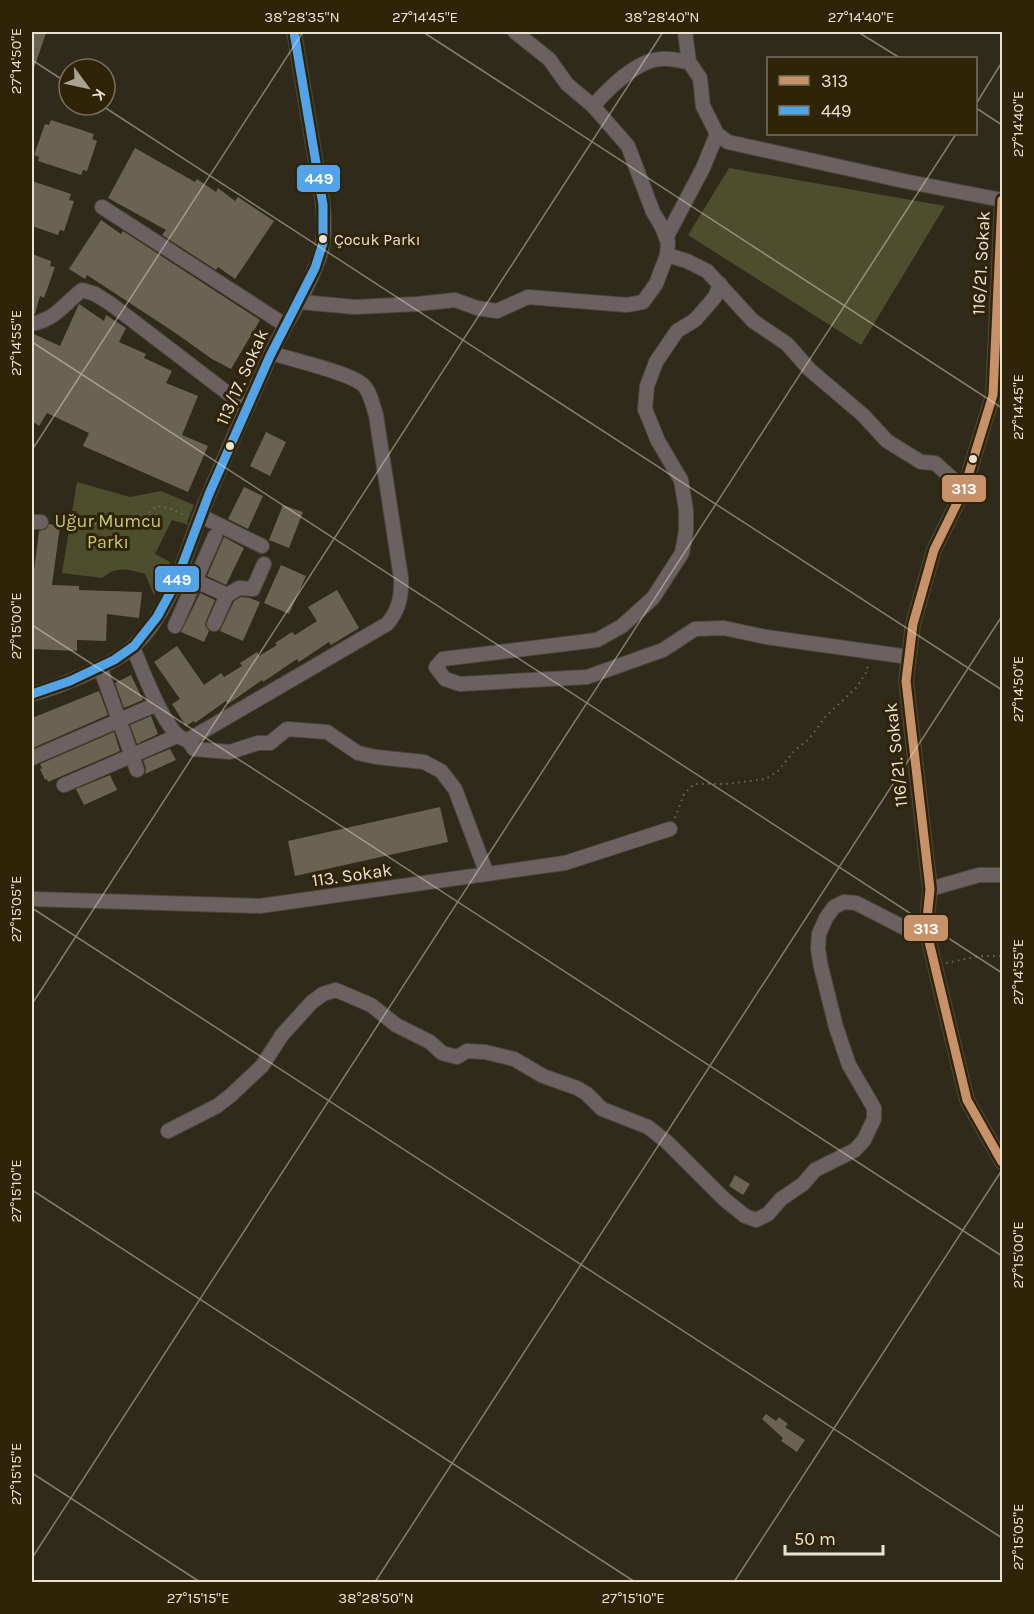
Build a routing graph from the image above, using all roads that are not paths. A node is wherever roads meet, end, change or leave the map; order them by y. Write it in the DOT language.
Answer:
graph roads {
  1 [pos="294,32"];
  2 [pos="515,32"];
  3 [pos="685,32"];
  4 [pos="689,62"];
  5 [pos="593,106"];
  6 [pos="717,134"];
  7 [pos="1002,200"];
  8 [pos="102,207"];
  9 [pos="666,238"];
  10 [pos="667,255"];
  11 [pos="720,284"];
  12 [pos="300,303"];
  13 [pos="32,324"];
  14 [pos="285,325"];
  15 [pos="271,353"];
  16 [pos="248,408"];
  17 [pos="964,489"];
  18 [pos="200,518"];
  19 [pos="215,536"];
  20 [pos="262,546"];
  21 [pos="264,564"];
  22 [pos="179,573"];
  23 [pos="195,581"];
  24 [pos="227,595"];
  25 [pos="214,624"];
  26 [pos="175,626"];
  27 [pos="132,648"];
  28 [pos="909,657"];
  29 [pos="100,667"];
  30 [pos="32,694"];
  31 [pos="157,704"];
  32 [pos="120,721"];
  33 [pos="182,738"];
  34 [pos="132,756"];
  35 [pos="32,758"];
  36 [pos="137,770"];
  37 [pos="64,785"];
  38 [pos="670,829"];
  39 [pos="487,874"];
  40 [pos="1002,875"];
  41 [pos="930,889"];
  42 [pos="32,899"];
  43 [pos="926,929"];
  44 [pos="168,1131"];
  45 [pos="1002,1162"];
  1 -- 12 [label="street, 113/17. Sokak"];
  2 -- 5 [label="street"];
  3 -- 4 [label="street"];
  4 -- 5 [label="street"];
  4 -- 6 [label="street"];
  5 -- 9 [label="street"];
  6 -- 7 [label="street"];
  6 -- 9 [label="street"];
  7 -- 17 [label="street, 116/21. Sokak"];
  8 -- 14 [label="street"];
  9 -- 10 [label="street"];
  10 -- 11 [label="street"];
  10 -- 12 [label="street"];
  11 -- 17 [label="street"];
  11 -- 28 [label="street"];
  12 -- 14 [label="street, 113/17. Sokak"];
  13 -- 16 [label="street"];
  14 -- 15 [label="street, 113/17. Sokak"];
  15 -- 16 [label="street, 113/17. Sokak"];
  15 -- 33 [label="street"];
  16 -- 18 [label="street, 113/17. Sokak"];
  17 -- 28 [label="street, 116/21. Sokak"];
  18 -- 20 [label="street"];
  18 -- 22 [label="street, 113/17. Sokak"];
  19 -- 23 [label="street"];
  21 -- 24 [label="street"];
  22 -- 23 [label="street"];
  22 -- 27 [label="street, 113/17. Sokak"];
  23 -- 24 [label="street"];
  23 -- 26 [label="street"];
  24 -- 25 [label="street"];
  27 -- 29 [label="street, 113/17. Sokak"];
  27 -- 31 [label="street"];
  28 -- 41 [label="street, 116/21. Sokak"];
  29 -- 30 [label="street, 113/17. Sokak"];
  29 -- 32 [label="street"];
  31 -- 32 [label="street"];
  31 -- 33 [label="street"];
  32 -- 34 [label="street"];
  32 -- 35 [label="street"];
  33 -- 34 [label="street"];
  33 -- 39 [label="street"];
  34 -- 36 [label="street"];
  34 -- 37 [label="street"];
  38 -- 39 [label="street, 113. Sokak"];
  39 -- 42 [label="street, 113. Sokak"];
  40 -- 41 [label="street"];
  41 -- 43 [label="street, 116/21. Sokak"];
  43 -- 44 [label="street"];
  43 -- 45 [label="street, 116/21. Sokak"];
}
